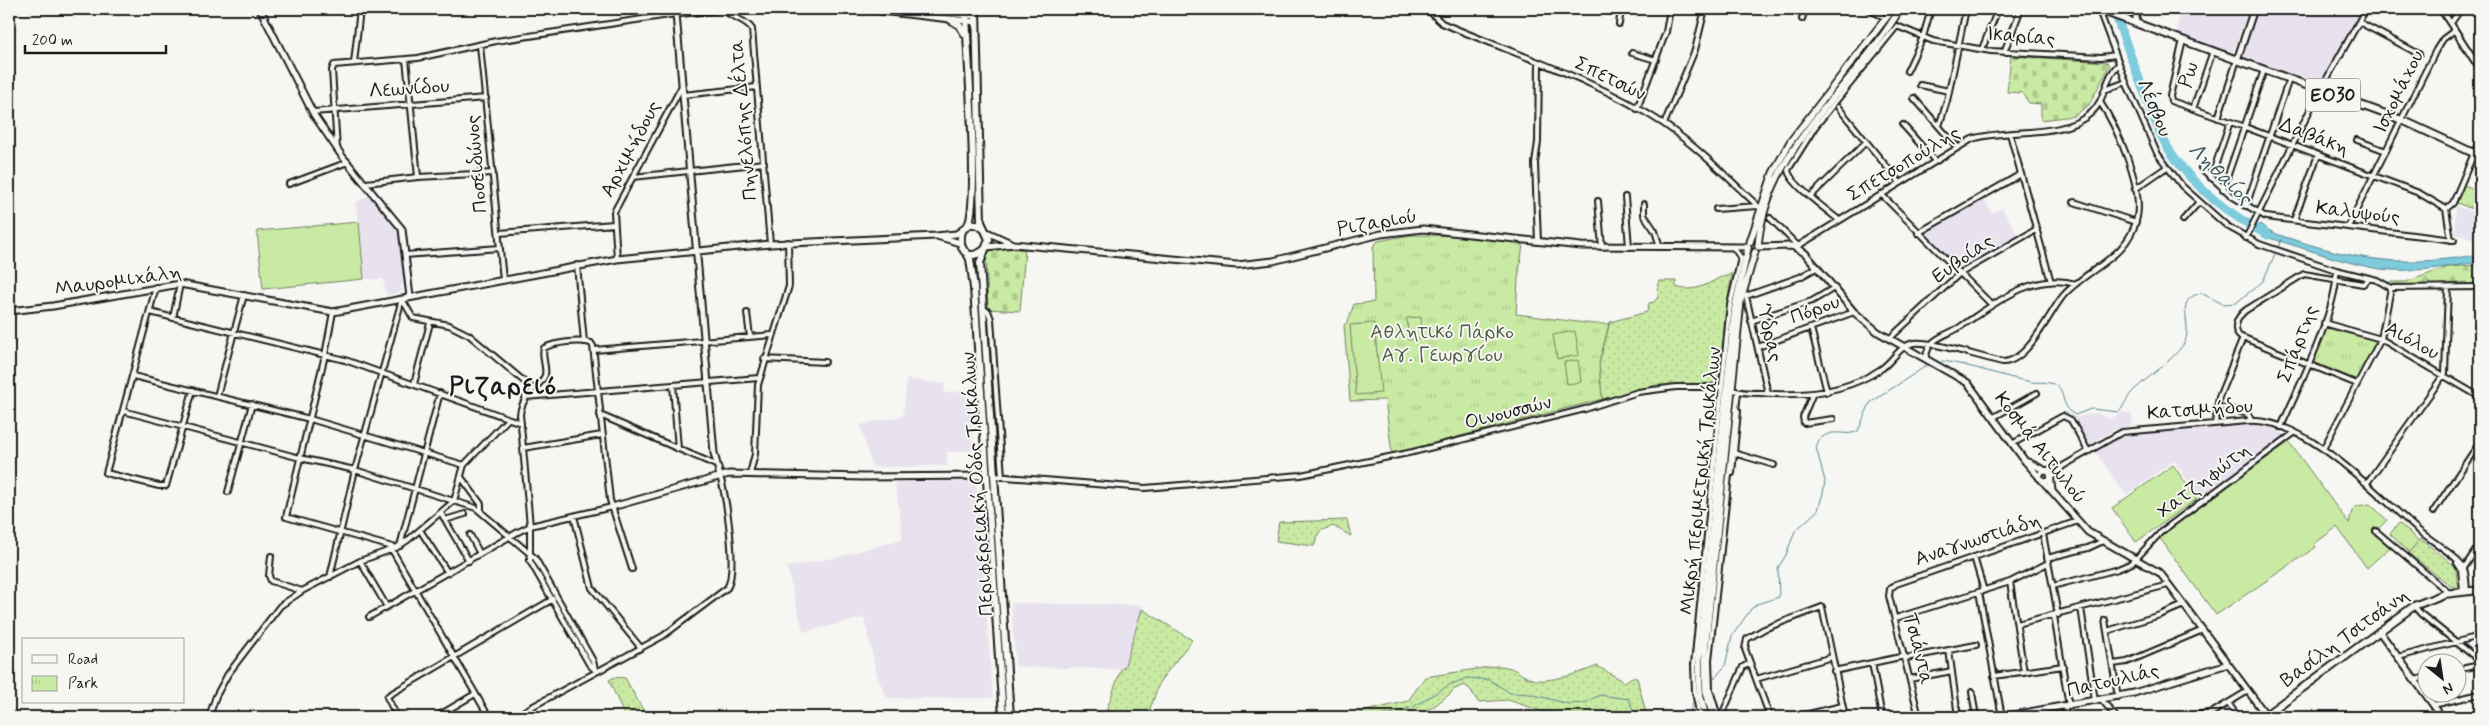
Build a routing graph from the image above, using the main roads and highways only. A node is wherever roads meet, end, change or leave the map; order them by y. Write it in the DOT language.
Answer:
graph roads {
  1 [pos="961,9"];
  2 [pos="1893,9"];
  3 [pos="1900,9"];
  4 [pos="2100,10"];
  5 [pos="966,15"];
  6 [pos="976,16"];
  7 [pos="966,37"];
  8 [pos="2480,156"];
  9 [pos="965,229"];
  10 [pos="986,230"];
  11 [pos="1749,246"];
  12 [pos="1757,248"];
  13 [pos="985,249"];
  14 [pos="966,252"];
  15 [pos="990,476"];
  16 [pos="2480,590"];
  17 [pos="2265,716"];
  18 [pos="1003,717"];
  19 [pos="1010,717"];
  20 [pos="1706,717"];
  21 [pos="1713,717"];
  1 -- 7 [label="main road"];
  2 -- 11 [label="main road, Μικρή περιμετρική Τρικάλων"];
  3 -- 12 [label="main road, Μικρή περιμετρική Τρικάλων"];
  4 -- 8 [label="main road, ΕΟ30"];
  5 -- 7 [label="main road"];
  6 -- 10 [label="main road"];
  7 -- 9 [label="main road"];
  9 -- 10 [label="main road"];
  9 -- 14 [label="main road"];
  10 -- 13 [label="main road"];
  11 -- 12 [label="main road"];
  11 -- 12 [label="main road"];
  11 -- 20 [label="main road, Μικρή περιμετρική Τρικάλων"];
  12 -- 21 [label="main road, Μικρή περιμετρική Τρικάλων"];
  13 -- 14 [label="main road"];
  13 -- 15 [label="main road, Περιφερειακή Οδός Τρικάλων"];
  14 -- 15 [label="main road, Περιφερειακή Οδός Τρικάλων"];
  15 -- 18 [label="main road, Περιφερειακή Οδός Τρικάλων"];
  15 -- 19 [label="main road, Περιφερειακή Οδός Τρικάλων"];
  16 -- 17 [label="main road, Βασίλη Τσιτσάνη"];
}
